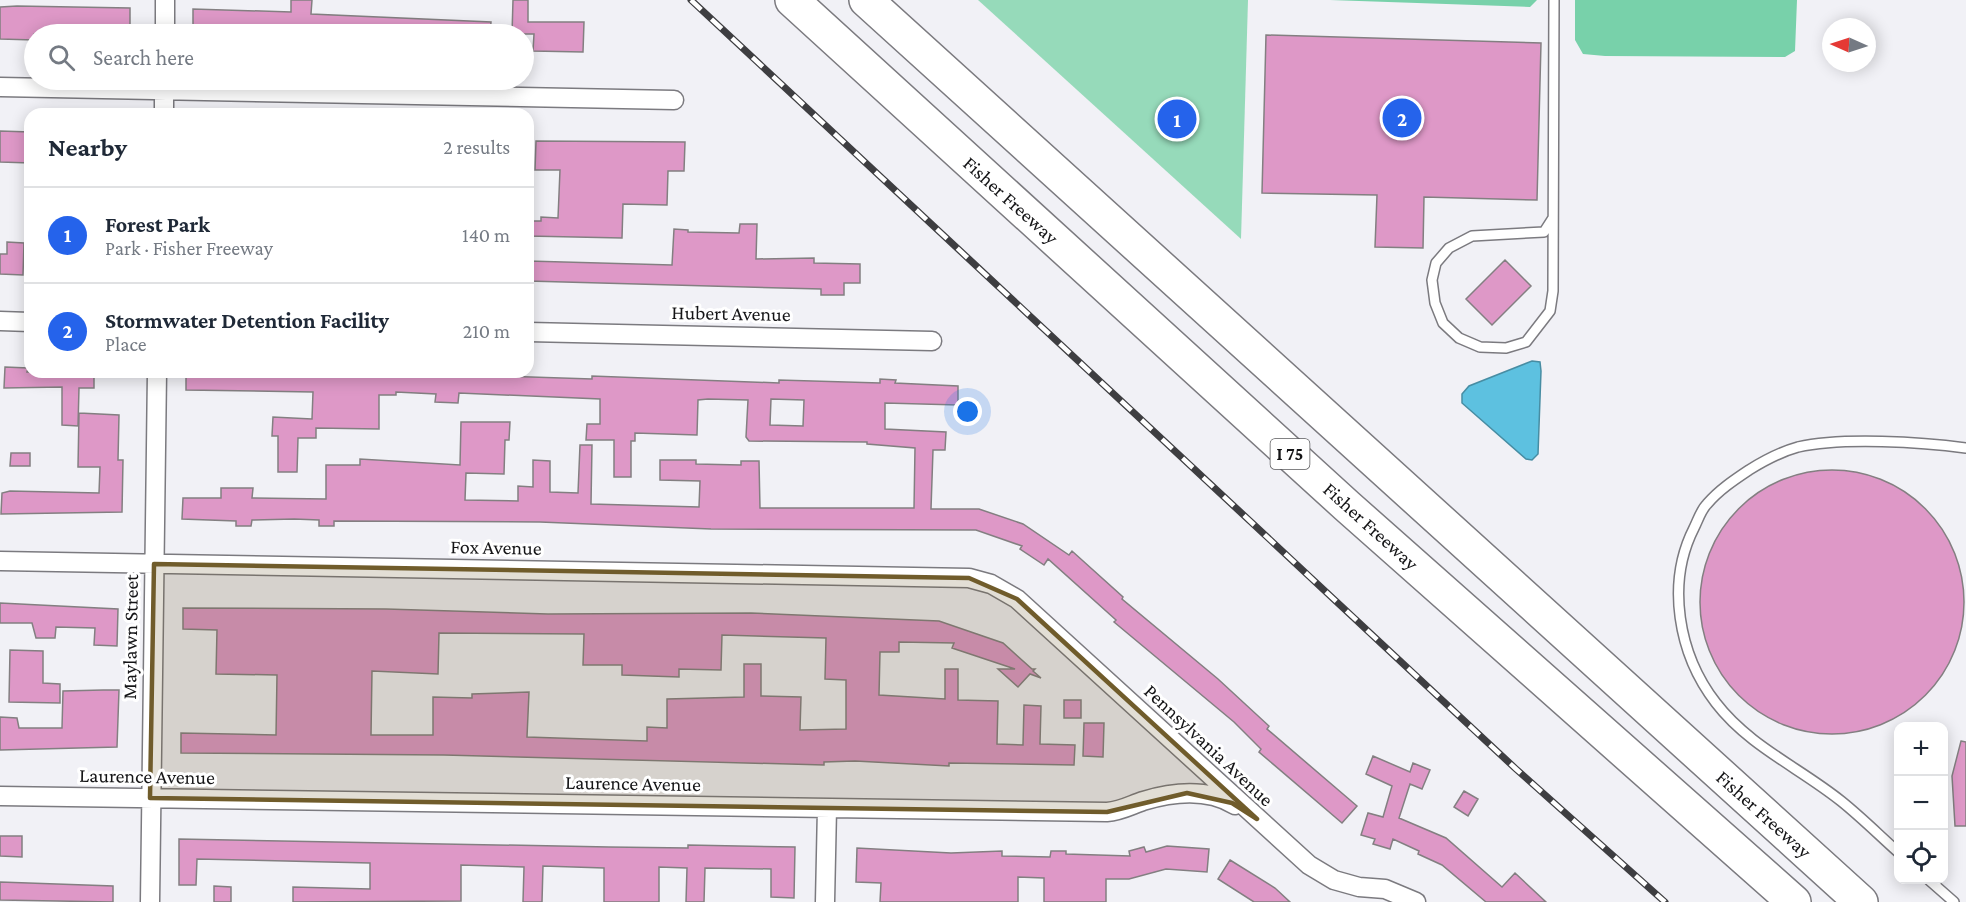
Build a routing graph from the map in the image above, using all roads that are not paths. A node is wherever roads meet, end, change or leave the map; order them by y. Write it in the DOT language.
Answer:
graph roads {
  1 [pos="165,0"];
  2 [pos="792,0"];
  3 [pos="866,0"];
  4 [pos="1554,0"];
  5 [pos="165,24"];
  6 [pos="0,87"];
  7 [pos="24,87"];
  8 [pos="164,90"];
  9 [pos="334,90"];
  10 [pos="674,100"];
  11 [pos="164,108"];
  12 [pos="1553,218"];
  13 [pos="0,321"];
  14 [pos="24,322"];
  15 [pos="534,332"];
  16 [pos="932,341"];
  17 [pos="157,378"];
  18 [pos="1966,448"];
  19 [pos="0,561"];
  20 [pos="154,564"];
  21 [pos="991,584"];
  22 [pos="0,796"];
  23 [pos="150,798"];
  24 [pos="827,808"];
  25 [pos="1257,819"];
  26 [pos="1894,848"];
  27 [pos="1934,884"];
  28 [pos="150,902"];
  29 [pos="825,902"];
  30 [pos="1416,902"];
  31 [pos="1794,902"];
  32 [pos="1861,902"];
  33 [pos="1954,902"];
  1 -- 5 [label="street"];
  2 -- 31 [label="highway, Fisher Freeway / I 75"];
  3 -- 32 [label="highway, Fisher Freeway / I 75"];
  4 -- 12 [label="lane"];
  6 -- 7 [label="street"];
  8 -- 11 [label="street"];
  9 -- 10 [label="street"];
  12 -- 12 [label="lane"];
  13 -- 14 [label="street"];
  15 -- 16 [label="street, Hubert Avenue"];
  17 -- 20 [label="street, Maylawn Street"];
  18 -- 26 [label="lane"];
  19 -- 20 [label="street, Fox Avenue"];
  20 -- 21 [label="street, Fox Avenue"];
  20 -- 23 [label="street, Maylawn Street"];
  21 -- 25 [label="street, Pennsylvania Avenue"];
  22 -- 23 [label="street, Laurence Avenue"];
  23 -- 24 [label="street, Laurence Avenue"];
  23 -- 28 [label="street, Maylawn Street"];
  24 -- 25 [label="street, Laurence Avenue"];
  24 -- 29 [label="street"];
  25 -- 30 [label="street, Pennsylvania Avenue"];
  27 -- 33 [label="lane"];
}
